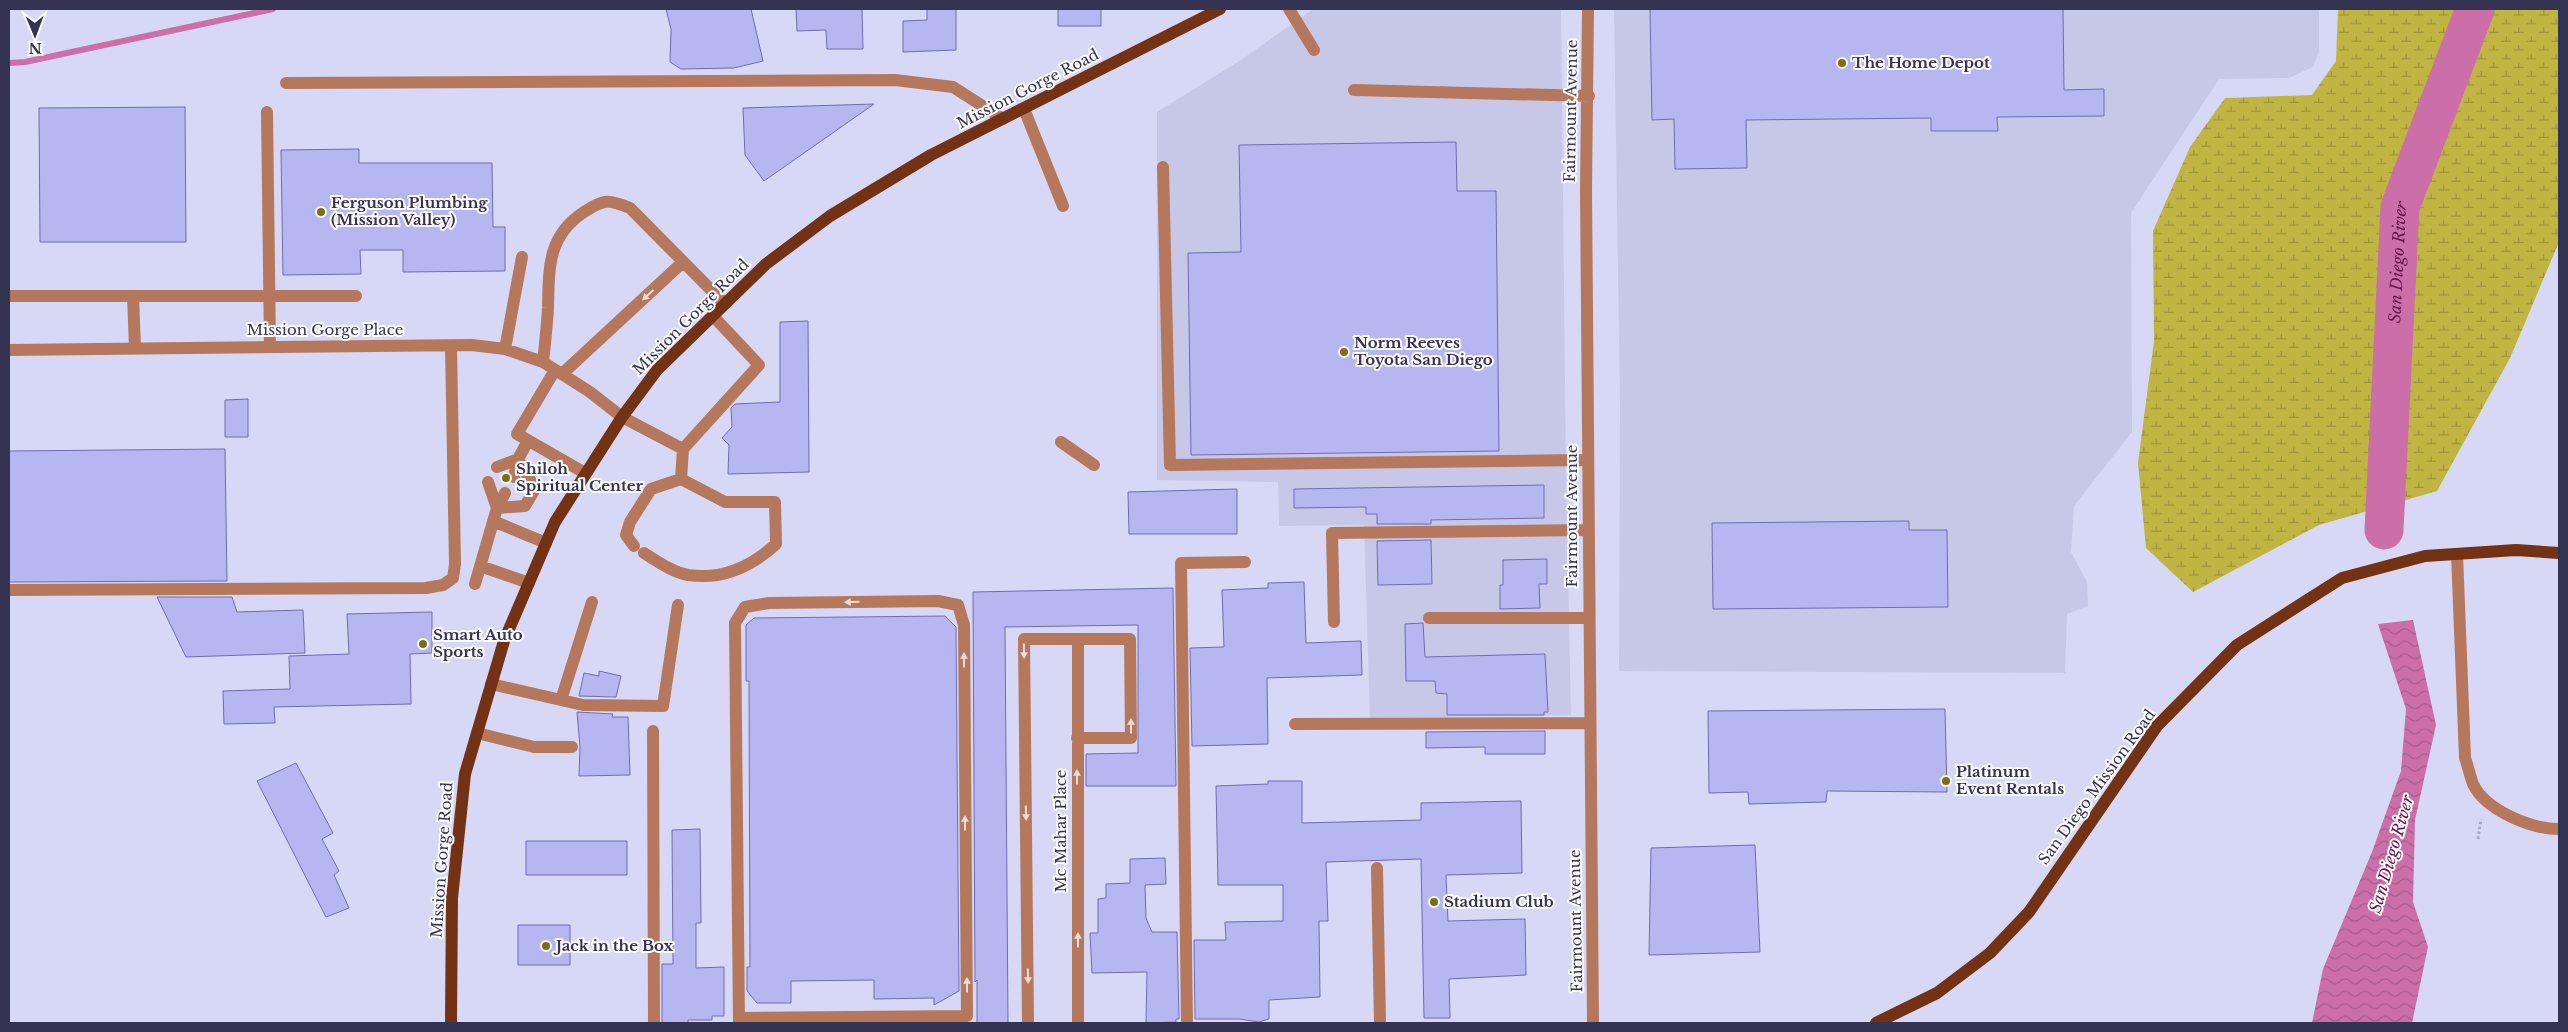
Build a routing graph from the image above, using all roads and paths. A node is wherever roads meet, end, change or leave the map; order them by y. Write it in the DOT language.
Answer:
graph roads {
  1 [pos="1220,9"];
  2 [pos="1289,9"];
  3 [pos="1588,9"];
  4 [pos="1314,50"];
  5 [pos="286,83"];
  6 [pos="1354,90"];
  7 [pos="1589,96"];
  8 [pos="1024,109"];
  9 [pos="267,112"];
  10 [pos="1003,119"];
  11 [pos="1163,167"];
  12 [pos="1062,206"];
  13 [pos="522,257"];
  14 [pos="683,262"];
  15 [pos="9,296"];
  16 [pos="134,296"];
  17 [pos="356,296"];
  18 [pos="269,297"];
  19 [pos="725,304"];
  20 [pos="713,316"];
  21 [pos="451,346"];
  22 [pos="270,347"];
  23 [pos="135,348"];
  24 [pos="505,349"];
  25 [pos="9,350"];
  26 [pos="543,362"];
  27 [pos="558,372"];
  28 [pos="622,417"];
  29 [pos="528,441"];
  30 [pos="1061,442"];
  31 [pos="683,449"];
  32 [pos="518,459"];
  33 [pos="1588,460"];
  34 [pos="1094,464"];
  35 [pos="497,467"];
  36 [pos="585,473"];
  37 [pos="514,477"];
  38 [pos="681,479"];
  39 [pos="488,482"];
  40 [pos="505,493"];
  41 [pos="497,508"];
  42 [pos="493,521"];
  43 [pos="1589,530"];
  44 [pos="546,543"];
  45 [pos="2559,553"];
  46 [pos="2457,554"];
  47 [pos="1245,562"];
  48 [pos="480,566"];
  49 [pos="529,583"];
  50 [pos="475,584"];
  51 [pos="9,590"];
  52 [pos="592,602"];
  53 [pos="678,605"];
  54 [pos="1429,618"];
  55 [pos="1589,618"];
  56 [pos="1334,622"];
  57 [pos="1078,639"];
  58 [pos="491,684"];
  59 [pos="561,700"];
  60 [pos="1590,723"];
  61 [pos="1295,724"];
  62 [pos="653,731"];
  63 [pos="477,733"];
  64 [pos="1077,738"];
  65 [pos="572,747"];
  66 [pos="2559,829"];
  67 [pos="1377,868"];
  68 [pos="866,1020"];
  69 [pos="967,1020"];
  70 [pos="739,1021"];
  71 [pos="452,1023"];
  72 [pos="654,1023"];
  73 [pos="1028,1023"];
  74 [pos="1078,1023"];
  75 [pos="1187,1023"];
  76 [pos="1380,1023"];
  77 [pos="1593,1023"];
  78 [pos="1876,1023"];
  1 -- 8 [label="main road, Mission Gorge Road"];
  2 -- 4 [label="street"];
  3 -- 7 [label="street, Fairmount Avenue"];
  5 -- 10 [label="street"];
  6 -- 7 [label="street"];
  7 -- 33 [label="street, Fairmount Avenue"];
  8 -- 10 [label="main road, Mission Gorge Road"];
  8 -- 12 [label="street"];
  9 -- 18 [label="street"];
  10 -- 19 [label="main road, Mission Gorge Road"];
  11 -- 33 [label="street"];
  13 -- 24 [label="street"];
  14 -- 19 [label="street"];
  14 -- 26 [label="street"];
  14 -- 27 [label="street, one-way"];
  15 -- 16 [label="street"];
  16 -- 18 [label="street"];
  16 -- 23 [label="street"];
  17 -- 18 [label="street"];
  18 -- 22 [label="street"];
  19 -- 20 [label="main road, Mission Gorge Road"];
  20 -- 28 [label="main road, Mission Gorge Road"];
  20 -- 31 [label="street"];
  21 -- 22 [label="street, Mission Gorge Place"];
  21 -- 24 [label="street, Mission Gorge Place"];
  21 -- 51 [label="street"];
  22 -- 23 [label="street, Mission Gorge Place"];
  23 -- 25 [label="street, Mission Gorge Place"];
  24 -- 26 [label="street, Mission Gorge Place"];
  26 -- 27 [label="street, Mission Gorge Place"];
  27 -- 28 [label="street, Mission Gorge Place"];
  27 -- 29 [label="street"];
  28 -- 31 [label="street, Mission Gorge Place"];
  28 -- 36 [label="main road, Mission Gorge Road"];
  29 -- 32 [label="street"];
  29 -- 36 [label="street"];
  30 -- 34 [label="street"];
  31 -- 38 [label="street"];
  32 -- 35 [label="street"];
  32 -- 37 [label="street"];
  32 -- 41 [label="street"];
  33 -- 43 [label="street, Fairmount Avenue"];
  36 -- 44 [label="main road, Mission Gorge Road"];
  38 -- 38 [label="street"];
  39 -- 41 [label="street"];
  40 -- 41 [label="street"];
  41 -- 42 [label="street"];
  42 -- 44 [label="street"];
  42 -- 48 [label="street"];
  43 -- 55 [label="street, Fairmount Avenue"];
  43 -- 56 [label="street"];
  44 -- 49 [label="main road, Mission Gorge Road"];
  45 -- 46 [label="main road, San Diego Mission Road"];
  46 -- 66 [label="street"];
  46 -- 78 [label="main road, San Diego Mission Road"];
  47 -- 75 [label="street"];
  48 -- 49 [label="street"];
  48 -- 50 [label="street"];
  49 -- 58 [label="main road, Mission Gorge Road"];
  52 -- 59 [label="street"];
  53 -- 59 [label="street"];
  54 -- 55 [label="street"];
  55 -- 60 [label="street, Fairmount Avenue"];
  57 -- 64 [label="street, Mc Mahar Place"];
  64 -- 57 [label="street, one-way"];
  57 -- 73 [label="street, one-way"];
  58 -- 59 [label="street"];
  58 -- 63 [label="main road, Mission Gorge Road"];
  60 -- 61 [label="street"];
  60 -- 77 [label="street, Fairmount Avenue"];
  62 -- 72 [label="street"];
  63 -- 65 [label="street"];
  63 -- 71 [label="main road, Mission Gorge Road"];
  74 -- 64 [label="street, Mc Mahar Place, one-way"];
  67 -- 76 [label="street"];
  68 -- 69 [label="street"];
  68 -- 70 [label="street"];
  69 -- 70 [label="street, one-way"];
}
